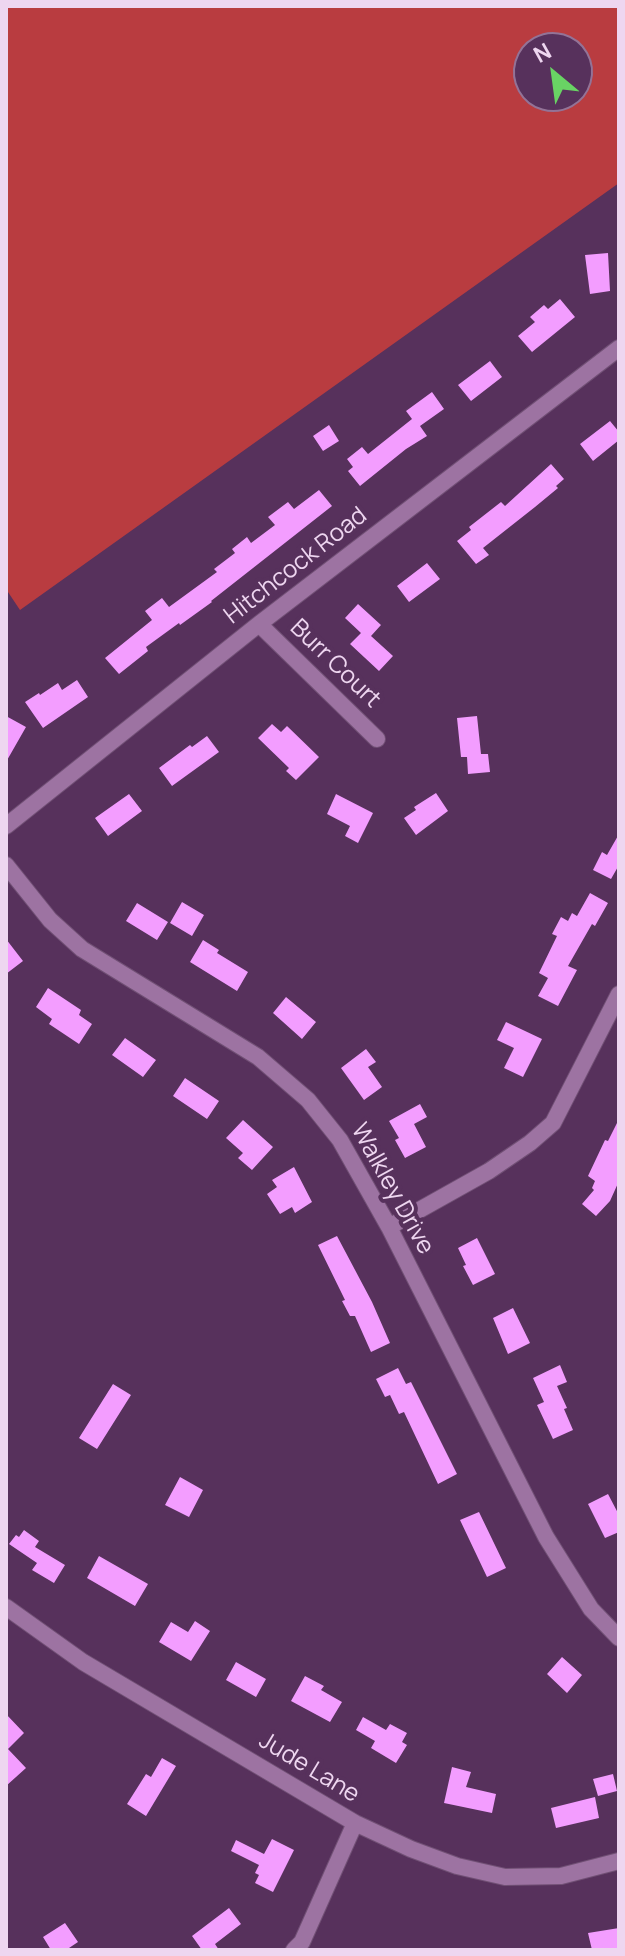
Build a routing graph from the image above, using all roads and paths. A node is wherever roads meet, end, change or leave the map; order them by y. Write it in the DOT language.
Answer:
graph roads {
  1 [pos="619,348"];
  2 [pos="259,624"];
  3 [pos="377,739"];
  4 [pos="6,826"];
  5 [pos="6,865"];
  6 [pos="619,994"];
  7 [pos="389,1227"];
  8 [pos="6,1607"];
  9 [pos="619,1638"];
  10 [pos="355,1823"];
  11 [pos="619,1861"];
  12 [pos="294,1950"];
  1 -- 2 [label="street, Hitchcock Road"];
  2 -- 3 [label="street, Burr Court"];
  2 -- 4 [label="street, Hitchcock Road"];
  5 -- 7 [label="street, Walkley Drive"];
  6 -- 7 [label="street"];
  7 -- 9 [label="street, Walkley Drive"];
  8 -- 10 [label="street, Jude Lane"];
  10 -- 11 [label="street, Jude Lane"];
  10 -- 12 [label="street"];
}
